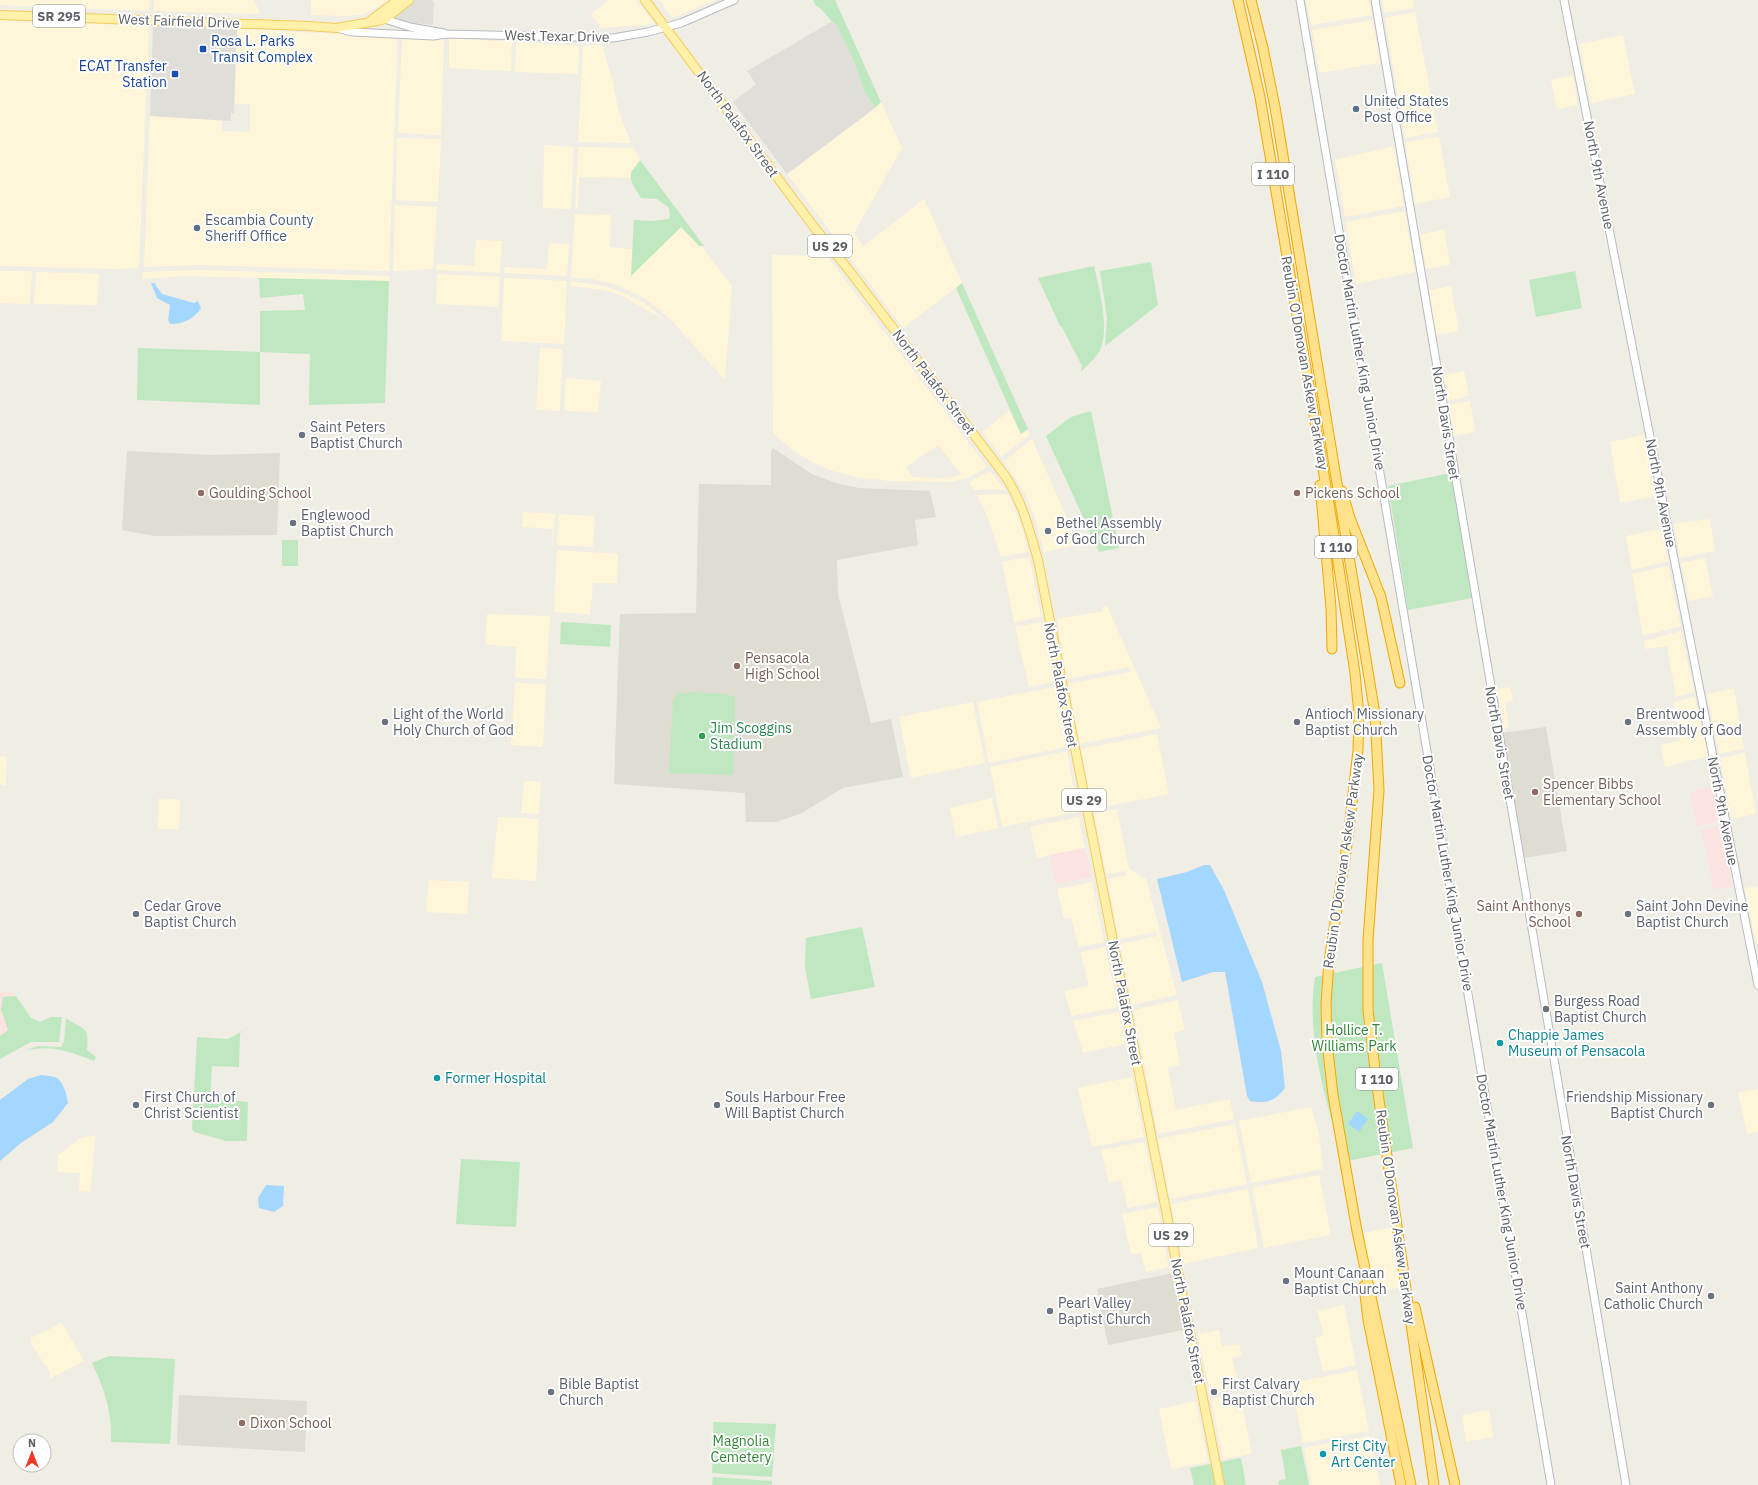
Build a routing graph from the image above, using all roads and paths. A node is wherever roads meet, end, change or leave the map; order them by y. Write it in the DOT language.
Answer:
graph roads {
  1 [pos="398,0"];
  2 [pos="409,0"];
  3 [pos="645,0"];
  4 [pos="734,0"];
  5 [pos="1238,0"];
  6 [pos="1252,0"];
  7 [pos="1300,0"];
  8 [pos="1375,0"];
  9 [pos="1564,0"];
  10 [pos="0,15"];
  11 [pos="375,17"];
  12 [pos="384,19"];
  13 [pos="366,24"];
  14 [pos="666,27"];
  15 [pos="336,28"];
  16 [pos="446,34"];
  17 [pos="1314,422"];
  18 [pos="1334,471"];
  19 [pos="1332,649"];
  20 [pos="1400,682"];
  21 [pos="1758,985"];
  22 [pos="1392,1190"];
  23 [pos="1357,1231"];
  24 [pos="1220,1485"];
  25 [pos="1401,1485"];
  26 [pos="1411,1485"];
  27 [pos="1434,1485"];
  28 [pos="1455,1485"];
  29 [pos="1551,1485"];
  30 [pos="1626,1485"];
  1 -- 11 [label="main road"];
  2 -- 12 [label="main road, SR 295"];
  3 -- 14 [label="main road, North Palafox Street / US 29"];
  4 -- 14 [label="main road, West Texar Drive"];
  5 -- 17 [label="highway, Reubin O'Donovan Askew Parkway / I 110"];
  6 -- 18 [label="highway, Reubin O'Donovan Askew Parkway / I 110"];
  7 -- 29 [label="main road, Doctor Martin Luther King Junior Drive"];
  8 -- 30 [label="main road, North Davis Street"];
  9 -- 21 [label="main road, North 9th Avenue"];
  10 -- 15 [label="main road, West Fairfield Drive / SR 295"];
  11 -- 12 [label="main road, West Texar Drive"];
  11 -- 13 [label="main road"];
  12 -- 13 [label="main road, SR 295"];
  12 -- 16 [label="main road, West Texar Drive"];
  13 -- 15 [label="main road, West Fairfield Drive / SR 295"];
  14 -- 16 [label="main road, West Texar Drive"];
  14 -- 24 [label="main road, North Palafox Street / US 29"];
  15 -- 16 [label="main road, West Texar Drive"];
  17 -- 19 [label="highway"];
  17 -- 23 [label="highway, Reubin O'Donovan Askew Parkway / I 110"];
  18 -- 20 [label="highway"];
  18 -- 22 [label="highway, Reubin O'Donovan Askew Parkway / I 110"];
  22 -- 27 [label="highway, Reubin O'Donovan Askew Parkway / I 110"];
  22 -- 28 [label="highway"];
  23 -- 25 [label="highway"];
  23 -- 26 [label="highway, Reubin O'Donovan Askew Parkway / I 110"];
}
